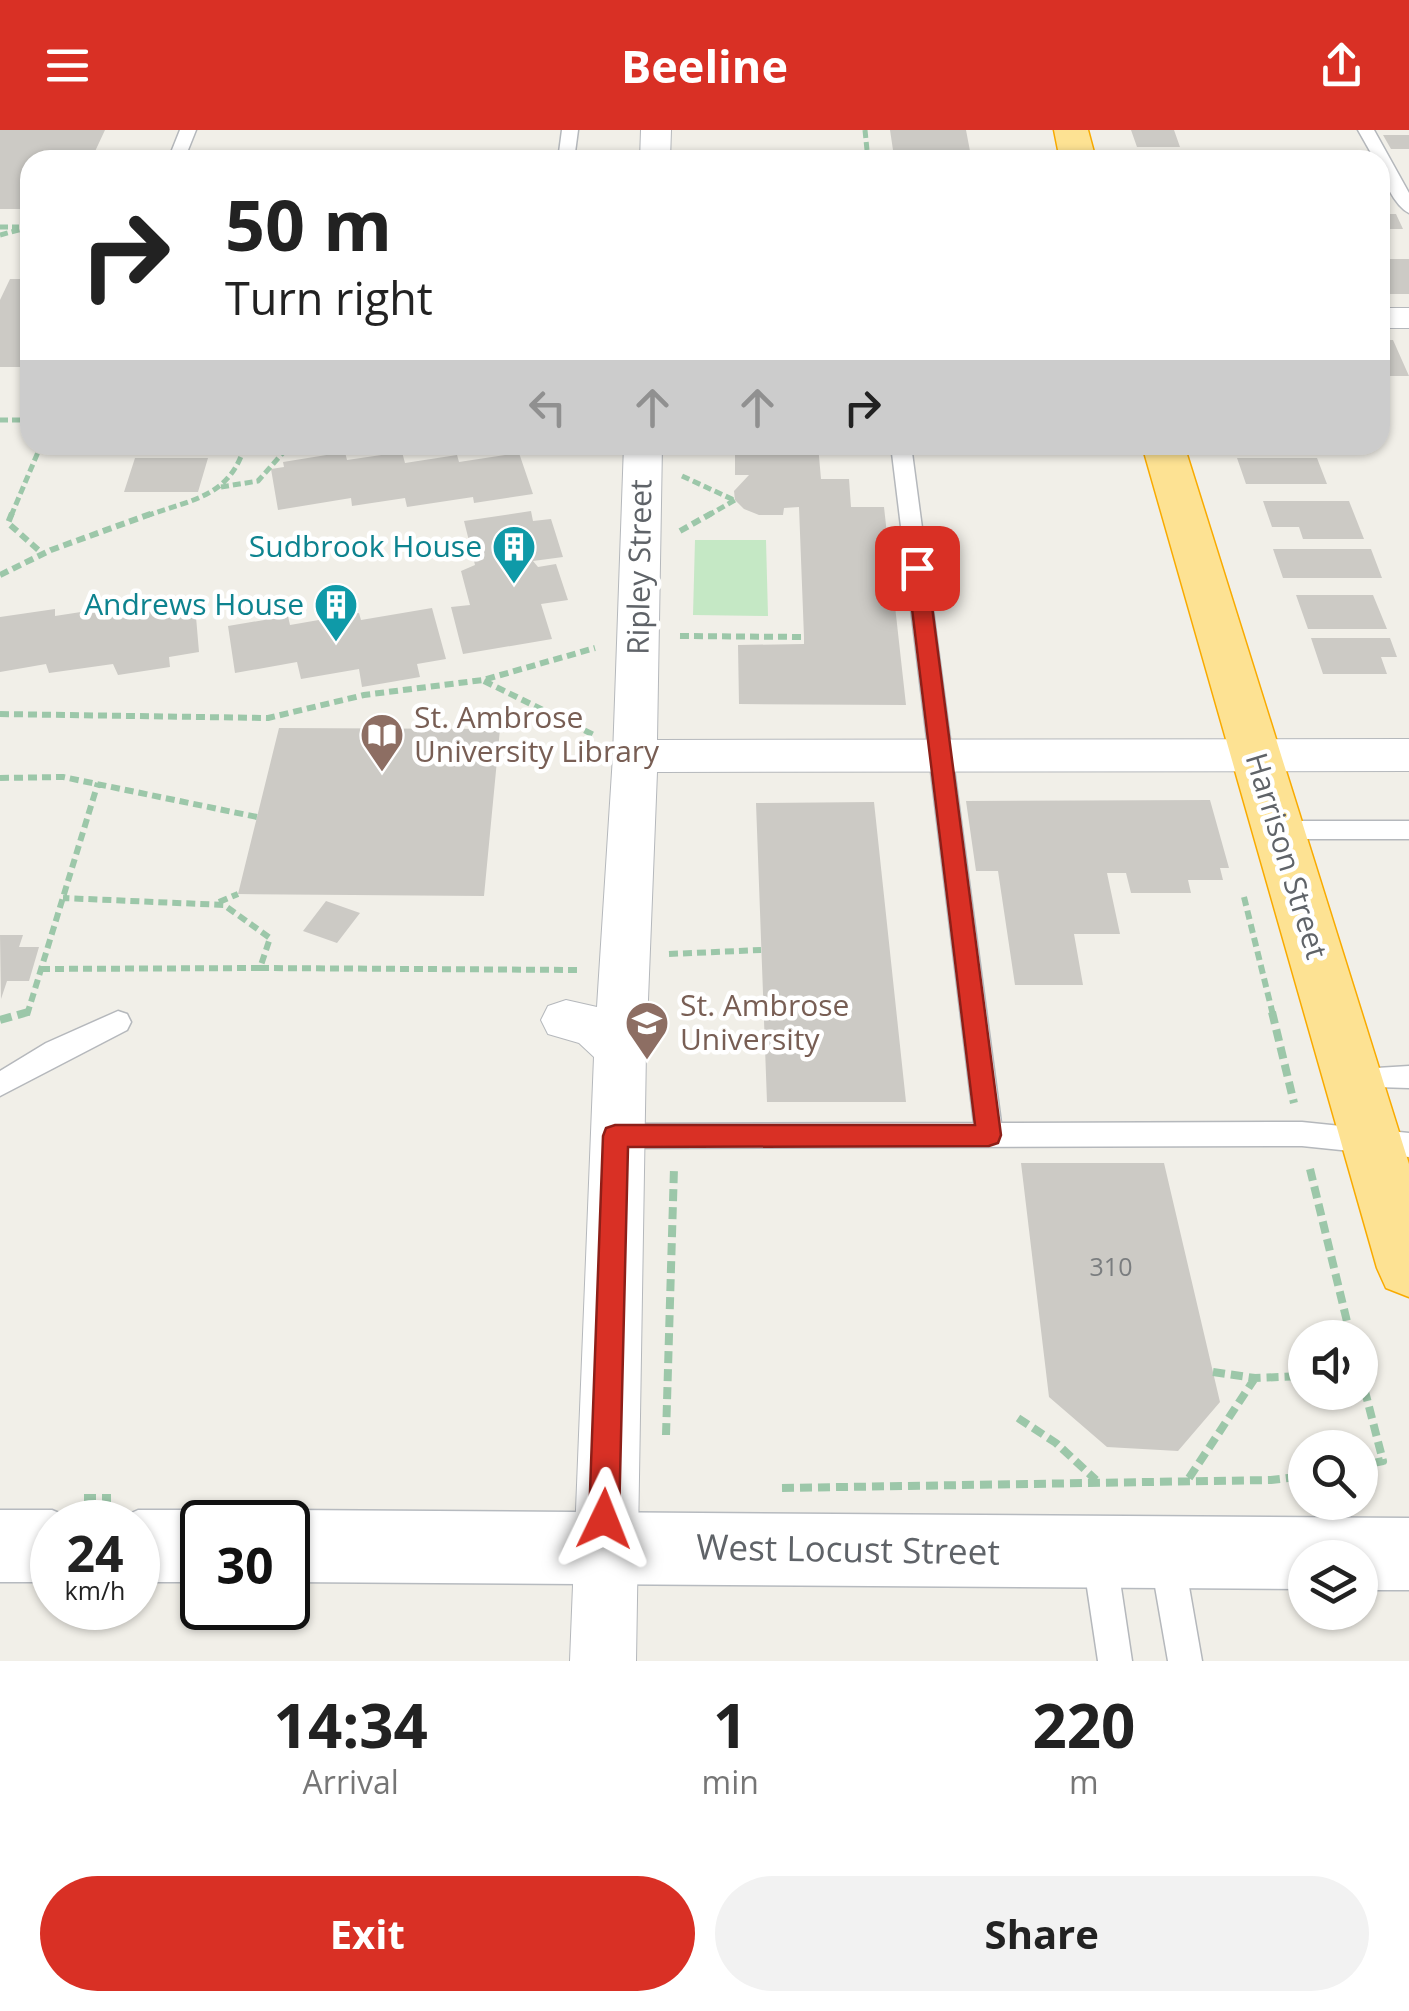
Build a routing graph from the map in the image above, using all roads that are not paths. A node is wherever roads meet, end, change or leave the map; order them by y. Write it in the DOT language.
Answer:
graph roads {
  1 [pos="1390,174"];
  2 [pos="1409,208"];
  3 [pos="642,455"];
  4 [pos="902,455"];
  5 [pos="1166,455"];
  6 [pos="1255,755"];
  7 [pos="1409,755"];
  8 [pos="635,756"];
  9 [pos="940,756"];
  10 [pos="1278,830"];
  11 [pos="1408,832"];
  12 [pos="566,1020"];
  13 [pos="118,1022"];
  14 [pos="620,1050"];
  15 [pos="1409,1077"];
  16 [pos="1354,1078"];
  17 [pos="0,1085"];
  18 [pos="989,1135"];
  19 [pos="615,1136"];
  20 [pos="1391,1142"];
  21 [pos="1405,1238"];
  22 [pos="0,1546"];
  23 [pos="30,1546"];
  24 [pos="310,1546"];
  25 [pos="604,1546"];
  26 [pos="1133,1554"];
  27 [pos="1409,1554"];
  28 [pos="603,1661"];
  29 [pos="1114,1661"];
  30 [pos="1185,1661"];
  1 -- 2 [label="lane"];
  3 -- 8 [label="street, Ripley Street"];
  4 -- 9 [label="lane"];
  5 -- 6 [label="highway, Harrison Street"];
  6 -- 7 [label="street"];
  6 -- 9 [label="street"];
  6 -- 10 [label="highway, Harrison Street"];
  8 -- 9 [label="street"];
  8 -- 14 [label="street, Ripley Street"];
  9 -- 18 [label="lane"];
  10 -- 11 [label="lane"];
  10 -- 16 [label="highway, Harrison Street"];
  12 -- 14 [label="street"];
  13 -- 17 [label="lane"];
  14 -- 19 [label="street, Ripley Street"];
  15 -- 16 [label="lane"];
  16 -- 20 [label="highway, Harrison Street"];
  18 -- 19 [label="lane"];
  18 -- 20 [label="lane"];
  19 -- 25 [label="street, Ripley Street"];
  20 -- 21 [label="highway, Harrison Street"];
  22 -- 23 [label="main road"];
  24 -- 25 [label="main road, West Locust Street"];
  25 -- 26 [label="main road, West Locust Street"];
  25 -- 28 [label="street, Ripley Street"];
  26 -- 27 [label="main road, West Locust Street"];
  26 -- 29 [label="lane"];
  26 -- 30 [label="lane"];
}
